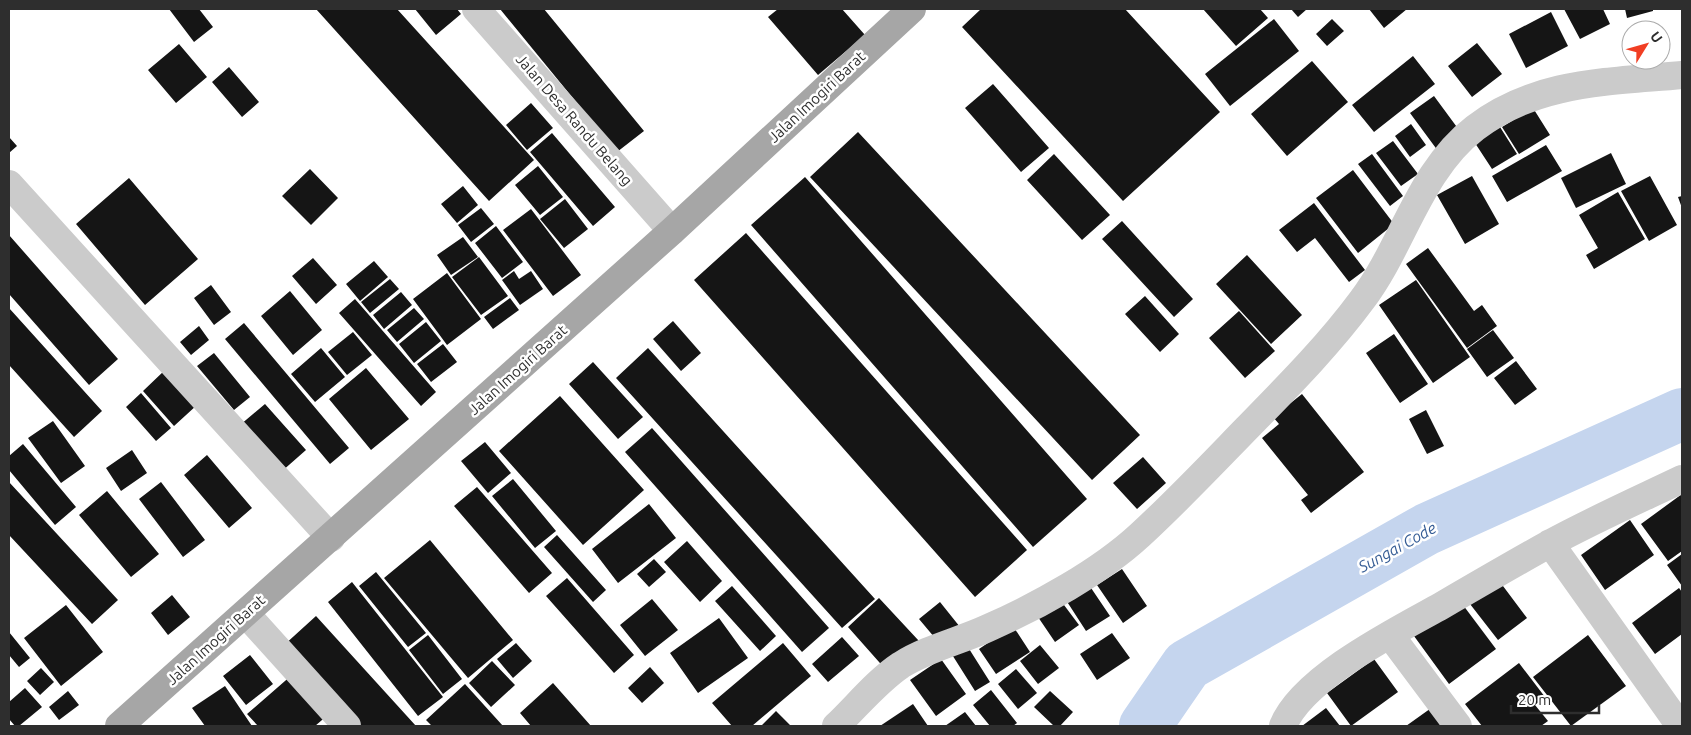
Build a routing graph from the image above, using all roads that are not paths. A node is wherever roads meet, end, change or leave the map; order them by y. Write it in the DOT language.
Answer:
graph roads {
  1 [pos="476,9"];
  2 [pos="912,9"];
  3 [pos="1682,75"];
  4 [pos="9,184"];
  5 [pos="672,231"];
  6 [pos="1682,479"];
  7 [pos="331,538"];
  8 [pos="1550,543"];
  9 [pos="246,614"];
  10 [pos="1390,634"];
  11 [pos="119,726"];
  12 [pos="347,726"];
  13 [pos="836,726"];
  14 [pos="1283,726"];
  15 [pos="1458,726"];
  16 [pos="1680,726"];
  1 -- 5 [label="street, Jalan Desa Randu Belang"];
  2 -- 5 [label="main road, Jalan Imogiri Barat"];
  3 -- 13 [label="street"];
  4 -- 7 [label="street"];
  5 -- 7 [label="main road, Jalan Imogiri Barat"];
  6 -- 8 [label="street"];
  7 -- 9 [label="main road, Jalan Imogiri Barat"];
  8 -- 10 [label="street"];
  8 -- 16 [label="street"];
  9 -- 11 [label="main road, Jalan Imogiri Barat"];
  9 -- 12 [label="street"];
  10 -- 14 [label="street"];
  10 -- 15 [label="street"];
}
